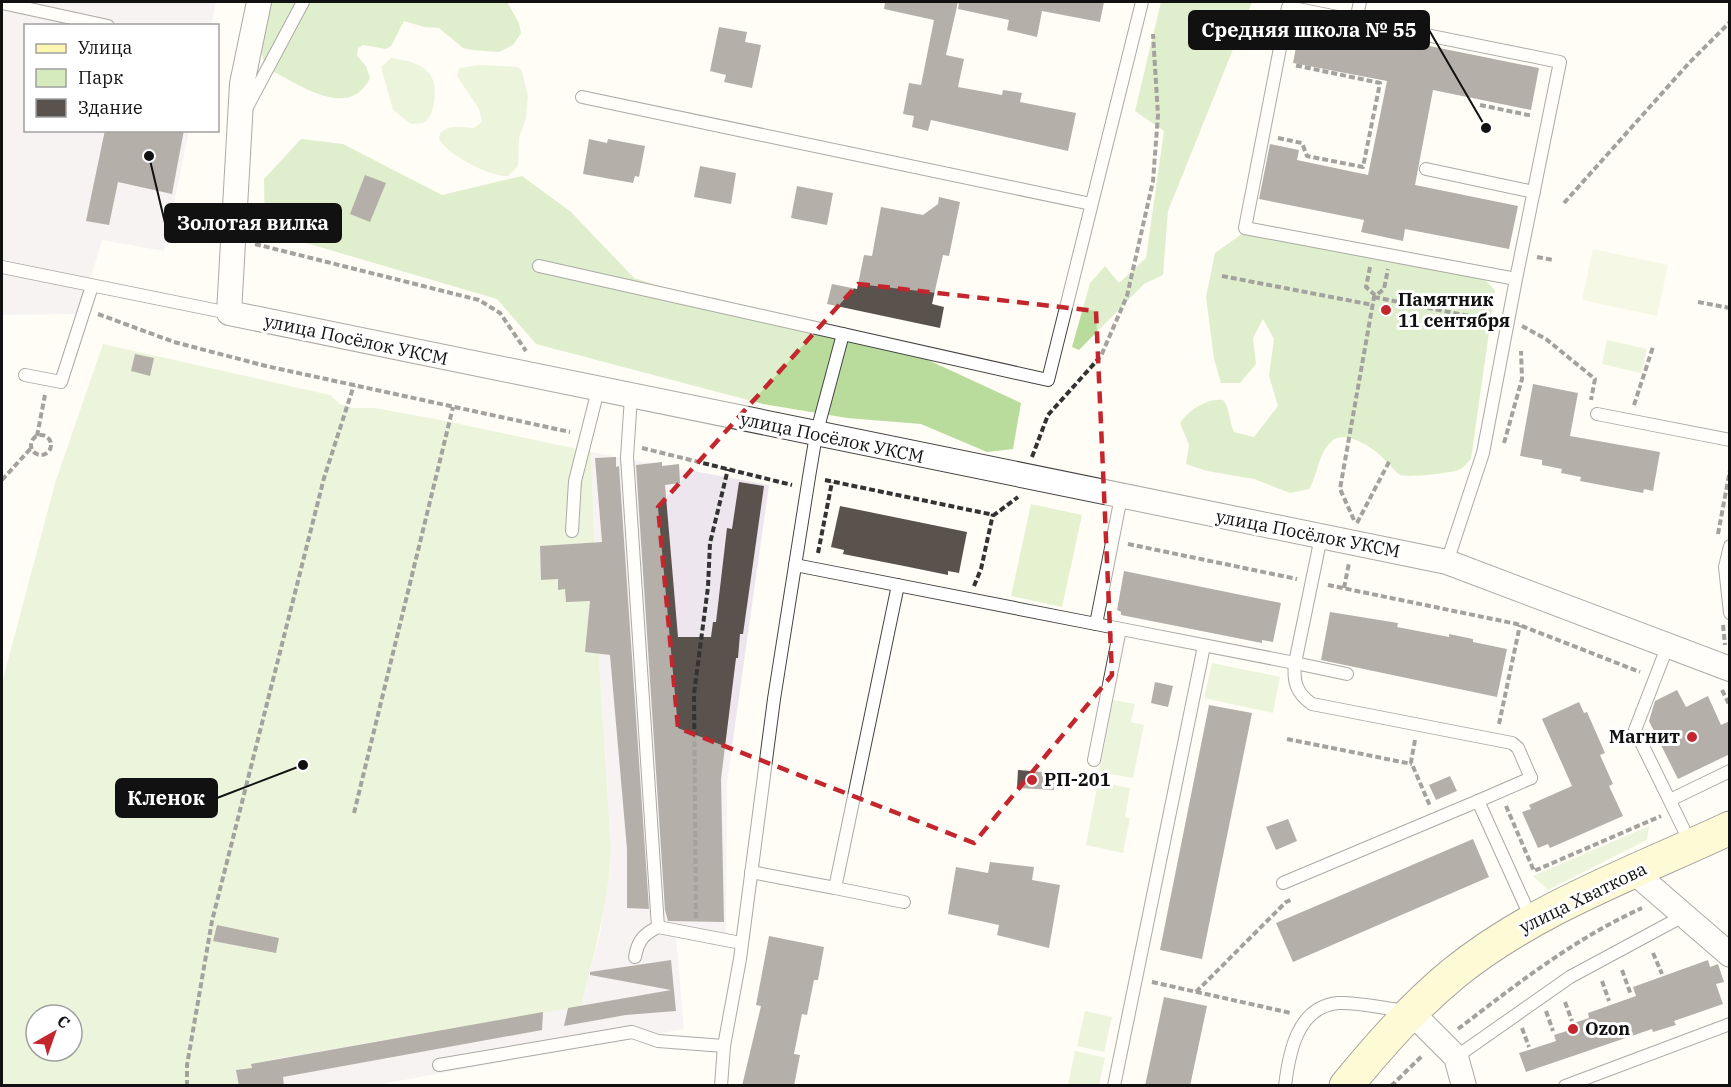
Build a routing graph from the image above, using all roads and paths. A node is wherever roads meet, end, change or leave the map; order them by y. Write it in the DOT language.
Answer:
graph roads {
  1 [pos="259,2"];
  2 [pos="303,2"];
  3 [pos="1142,2"];
  4 [pos="1360,2"];
  5 [pos="2,3"];
  6 [pos="1356,21"];
  7 [pos="1730,22"];
  8 [pos="99,24"];
  9 [pos="1155,27"];
  10 [pos="1277,62"];
  11 [pos="582,97"];
  12 [pos="1480,105"];
  13 [pos="241,117"];
  14 [pos="1548,119"];
  15 [pos="1263,135"];
  16 [pos="1426,169"];
  17 [pos="1534,192"];
  18 [pos="1564,203"];
  19 [pos="1091,204"];
  20 [pos="235,239"];
  21 [pos="1372,251"];
  22 [pos="1390,255"];
  23 [pos="539,266"];
  24 [pos="2,267"];
  25 [pos="1222,276"];
  26 [pos="1516,279"];
  27 [pos="92,286"];
  28 [pos="1374,296"];
  29 [pos="1698,302"];
  30 [pos="1373,305"];
  31 [pos="1730,308"];
  32 [pos="85,309"];
  33 [pos="229,314"];
  34 [pos="1508,323"];
  35 [pos="843,334"];
  36 [pos="1653,347"];
  37 [pos="25,375"];
  38 [pos="48,379"];
  39 [pos="545,379"];
  40 [pos="354,385"];
  41 [pos="598,390"];
  42 [pos="630,397"];
  43 [pos="453,407"];
  44 [pos="1597,414"];
  45 [pos="1631,420"];
  46 [pos="816,435"];
  47 [pos="37,436"];
  48 [pos="586,436"];
  49 [pos="1730,440"];
  50 [pos="627,444"];
  51 [pos="32,447"];
  52 [pos="1390,460"];
  53 [pos="728,469"];
  54 [pos="1026,478"];
  55 [pos="2,480"];
  56 [pos="832,482"];
  57 [pos="808,483"];
  58 [pos="1121,496"];
  59 [pos="572,531"];
  60 [pos="1321,537"];
  61 [pos="1112,541"];
  62 [pos="1353,543"];
  63 [pos="1730,546"];
  64 [pos="822,556"];
  65 [pos="1447,562"];
  66 [pos="795,565"];
  67 [pos="1312,582"];
  68 [pos="962,584"];
  69 [pos="898,585"];
  70 [pos="1344,588"];
  71 [pos="1730,613"];
  72 [pos="1096,624"];
  73 [pos="1120,629"];
  74 [pos="1668,645"];
  75 [pos="1204,646"];
  76 [pos="1295,663"];
  77 [pos="1347,674"];
  78 [pos="1724,675"];
  79 [pos="1655,678"];
  80 [pos="1730,706"];
  81 [pos="1419,724"];
  82 [pos="1287,740"];
  83 [pos="1094,760"];
  84 [pos="1412,764"];
  85 [pos="1730,771"];
  86 [pos="1670,800"];
  87 [pos="1478,801"];
  88 [pos="354,813"];
  89 [pos="1435,819"];
  90 [pos="1730,828"];
  91 [pos="1692,846"];
  92 [pos="751,872"];
  93 [pos="1635,873"];
  94 [pos="1283,883"];
  95 [pos="835,888"];
  96 [pos="1296,898"];
  97 [pos="1664,898"];
  98 [pos="904,902"];
  99 [pos="1685,915"];
  100 [pos="1533,921"];
  101 [pos="658,927"];
  102 [pos="696,934"];
  103 [pos="741,944"];
  104 [pos="1653,953"];
  105 [pos="1730,955"];
  106 [pos="635,957"];
  107 [pos="1622,970"];
  108 [pos="1662,974"];
  109 [pos="1136,978"];
  110 [pos="1602,981"];
  111 [pos="1196,992"];
  112 [pos="1631,995"];
  113 [pos="1609,1001"];
  114 [pos="1565,1002"];
  115 [pos="1544,1005"];
  116 [pos="1412,1012"];
  117 [pos="1308,1017"];
  118 [pos="1572,1021"];
  119 [pos="1520,1022"];
  120 [pos="1730,1024"];
  121 [pos="1553,1031"];
  122 [pos="724,1046"];
  123 [pos="1529,1047"];
  124 [pos="1448,1049"];
  125 [pos="439,1065"];
  126 [pos="187,1086"];
  127 [pos="721,1086"];
  128 [pos="1114,1086"];
  129 [pos="1285,1086"];
  130 [pos="1346,1086"];
  131 [pos="1391,1086"];
  132 [pos="1464,1086"];
  133 [pos="1565,1086"];
  1 -- 13 [label="street"];
  2 -- 13 [label="lane"];
  3 -- 19 [label="lane"];
  4 -- 6 [label="lane"];
  5 -- 8 [label="lane"];
  6 -- 10 [label="lane"];
  6 -- 14 [label="lane"];
  7 -- 18 [label="path"];
  9 -- 54 [label="path"];
  10 -- 15 [label="lane"];
  10 -- 15 [label="path"];
  11 -- 19 [label="lane"];
  12 -- 14 [label="path"];
  13 -- 20 [label="street"];
  14 -- 17 [label="lane"];
  15 -- 21 [label="lane"];
  16 -- 17 [label="lane"];
  17 -- 26 [label="lane"];
  19 -- 35 [label="lane"];
  20 -- 33 [label="street"];
  20 -- 39 [label="path"];
  21 -- 22 [label="lane"];
  21 -- 28 [label="path"];
  22 -- 26 [label="lane"];
  22 -- 28 [label="path"];
  23 -- 35 [label="lane"];
  24 -- 27 [label="lane"];
  25 -- 30 [label="path"];
  26 -- 34 [label="lane"];
  27 -- 32 [label="lane"];
  27 -- 33 [label="lane"];
  28 -- 30 [label="path"];
  28 -- 34 [label="path"];
  29 -- 31 [label="path"];
  30 -- 52 [label="path"];
  32 -- 38 [label="lane"];
  32 -- 40 [label="path"];
  33 -- 39 [label="street, улица Посёлок УКСМ"];
  34 -- 65 [label="lane"];
  35 -- 46 [label="lane"];
  36 -- 45 [label="path"];
  37 -- 38 [label="lane"];
  38 -- 47 [label="path"];
  39 -- 41 [label="street, улица Посёлок УКСМ"];
  40 -- 43 [label="path"];
  40 -- 126 [label="path"];
  41 -- 42 [label="street, улица Посёлок УКСМ"];
  41 -- 48 [label="lane"];
  42 -- 46 [label="street, улица Посёлок УКСМ"];
  42 -- 50 [label="lane"];
  43 -- 48 [label="path"];
  43 -- 88 [label="path"];
  44 -- 45 [label="lane"];
  45 -- 49 [label="lane"];
  46 -- 54 [label="street, улица Посёлок УКСМ"];
  46 -- 57 [label="lane"];
  47 -- 51 [label="path"];
  47 -- 51 [label="path"];
  48 -- 59 [label="lane"];
  50 -- 53 [label="path"];
  50 -- 101 [label="lane"];
  51 -- 55 [label="path"];
  53 -- 57 [label="path"];
  53 -- 102 [label="path"];
  54 -- 58 [label="street, улица Посёлок УКСМ"];
  56 -- 57 [label="path"];
  56 -- 64 [label="path"];
  56 -- 68 [label="path"];
  57 -- 66 [label="lane"];
  58 -- 60 [label="street, улица Посёлок УКСМ"];
  58 -- 61 [label="lane"];
  60 -- 62 [label="street, улица Посёлок УКСМ"];
  60 -- 67 [label="lane"];
  61 -- 67 [label="path"];
  61 -- 72 [label="lane"];
  62 -- 65 [label="street, улица Посёлок УКСМ"];
  62 -- 70 [label="path"];
  63 -- 71 [label="lane"];
  65 -- 74 [label="street, улица Посёлок УКСМ"];
  66 -- 69 [label="lane"];
  66 -- 92 [label="lane"];
  67 -- 70 [label="path"];
  67 -- 76 [label="lane"];
  69 -- 72 [label="lane"];
  69 -- 95 [label="lane"];
  70 -- 79 [label="path"];
  72 -- 73 [label="lane"];
  73 -- 75 [label="lane"];
  73 -- 83 [label="lane"];
  74 -- 78 [label="street, улица Посёлок УКСМ"];
  74 -- 79 [label="lane"];
  75 -- 76 [label="lane"];
  75 -- 109 [label="lane"];
  76 -- 77 [label="lane"];
  76 -- 81 [label="lane"];
  78 -- 80 [label="path"];
  79 -- 86 [label="lane"];
  81 -- 84 [label="path"];
  81 -- 87 [label="lane"];
  82 -- 84 [label="path"];
  84 -- 89 [label="path"];
  85 -- 86 [label="lane"];
  86 -- 91 [label="lane"];
  87 -- 89 [label="lane"];
  87 -- 100 [label="lane"];
  89 -- 94 [label="lane"];
  90 -- 91 [label="main road, улица Хваткова"];
  91 -- 93 [label="main road, улица Хваткова"];
  92 -- 95 [label="lane"];
  92 -- 103 [label="lane"];
  93 -- 97 [label="street"];
  93 -- 100 [label="main road, улица Хваткова"];
  95 -- 98 [label="lane"];
  96 -- 111 [label="path"];
  97 -- 99 [label="street"];
  97 -- 124 [label="path"];
  99 -- 105 [label="street"];
  99 -- 124 [label="lane"];
  100 -- 116 [label="main road, улица Хваткова"];
  101 -- 102 [label="lane"];
  101 -- 106 [label="lane"];
  102 -- 103 [label="lane"];
  103 -- 122 [label="lane"];
  104 -- 108 [label="path"];
  107 -- 112 [label="path"];
  109 -- 111 [label="path"];
  109 -- 128 [label="lane"];
  110 -- 113 [label="path"];
  111 -- 117 [label="path"];
  114 -- 118 [label="path"];
  115 -- 121 [label="path"];
  116 -- 117 [label="lane"];
  116 -- 124 [label="street"];
  116 -- 130 [label="main road, улица Хваткова"];
  117 -- 129 [label="lane"];
  119 -- 123 [label="path"];
  120 -- 133 [label="lane"];
  122 -- 125 [label="lane"];
  122 -- 127 [label="lane"];
  124 -- 131 [label="path"];
  124 -- 132 [label="street"];
}
